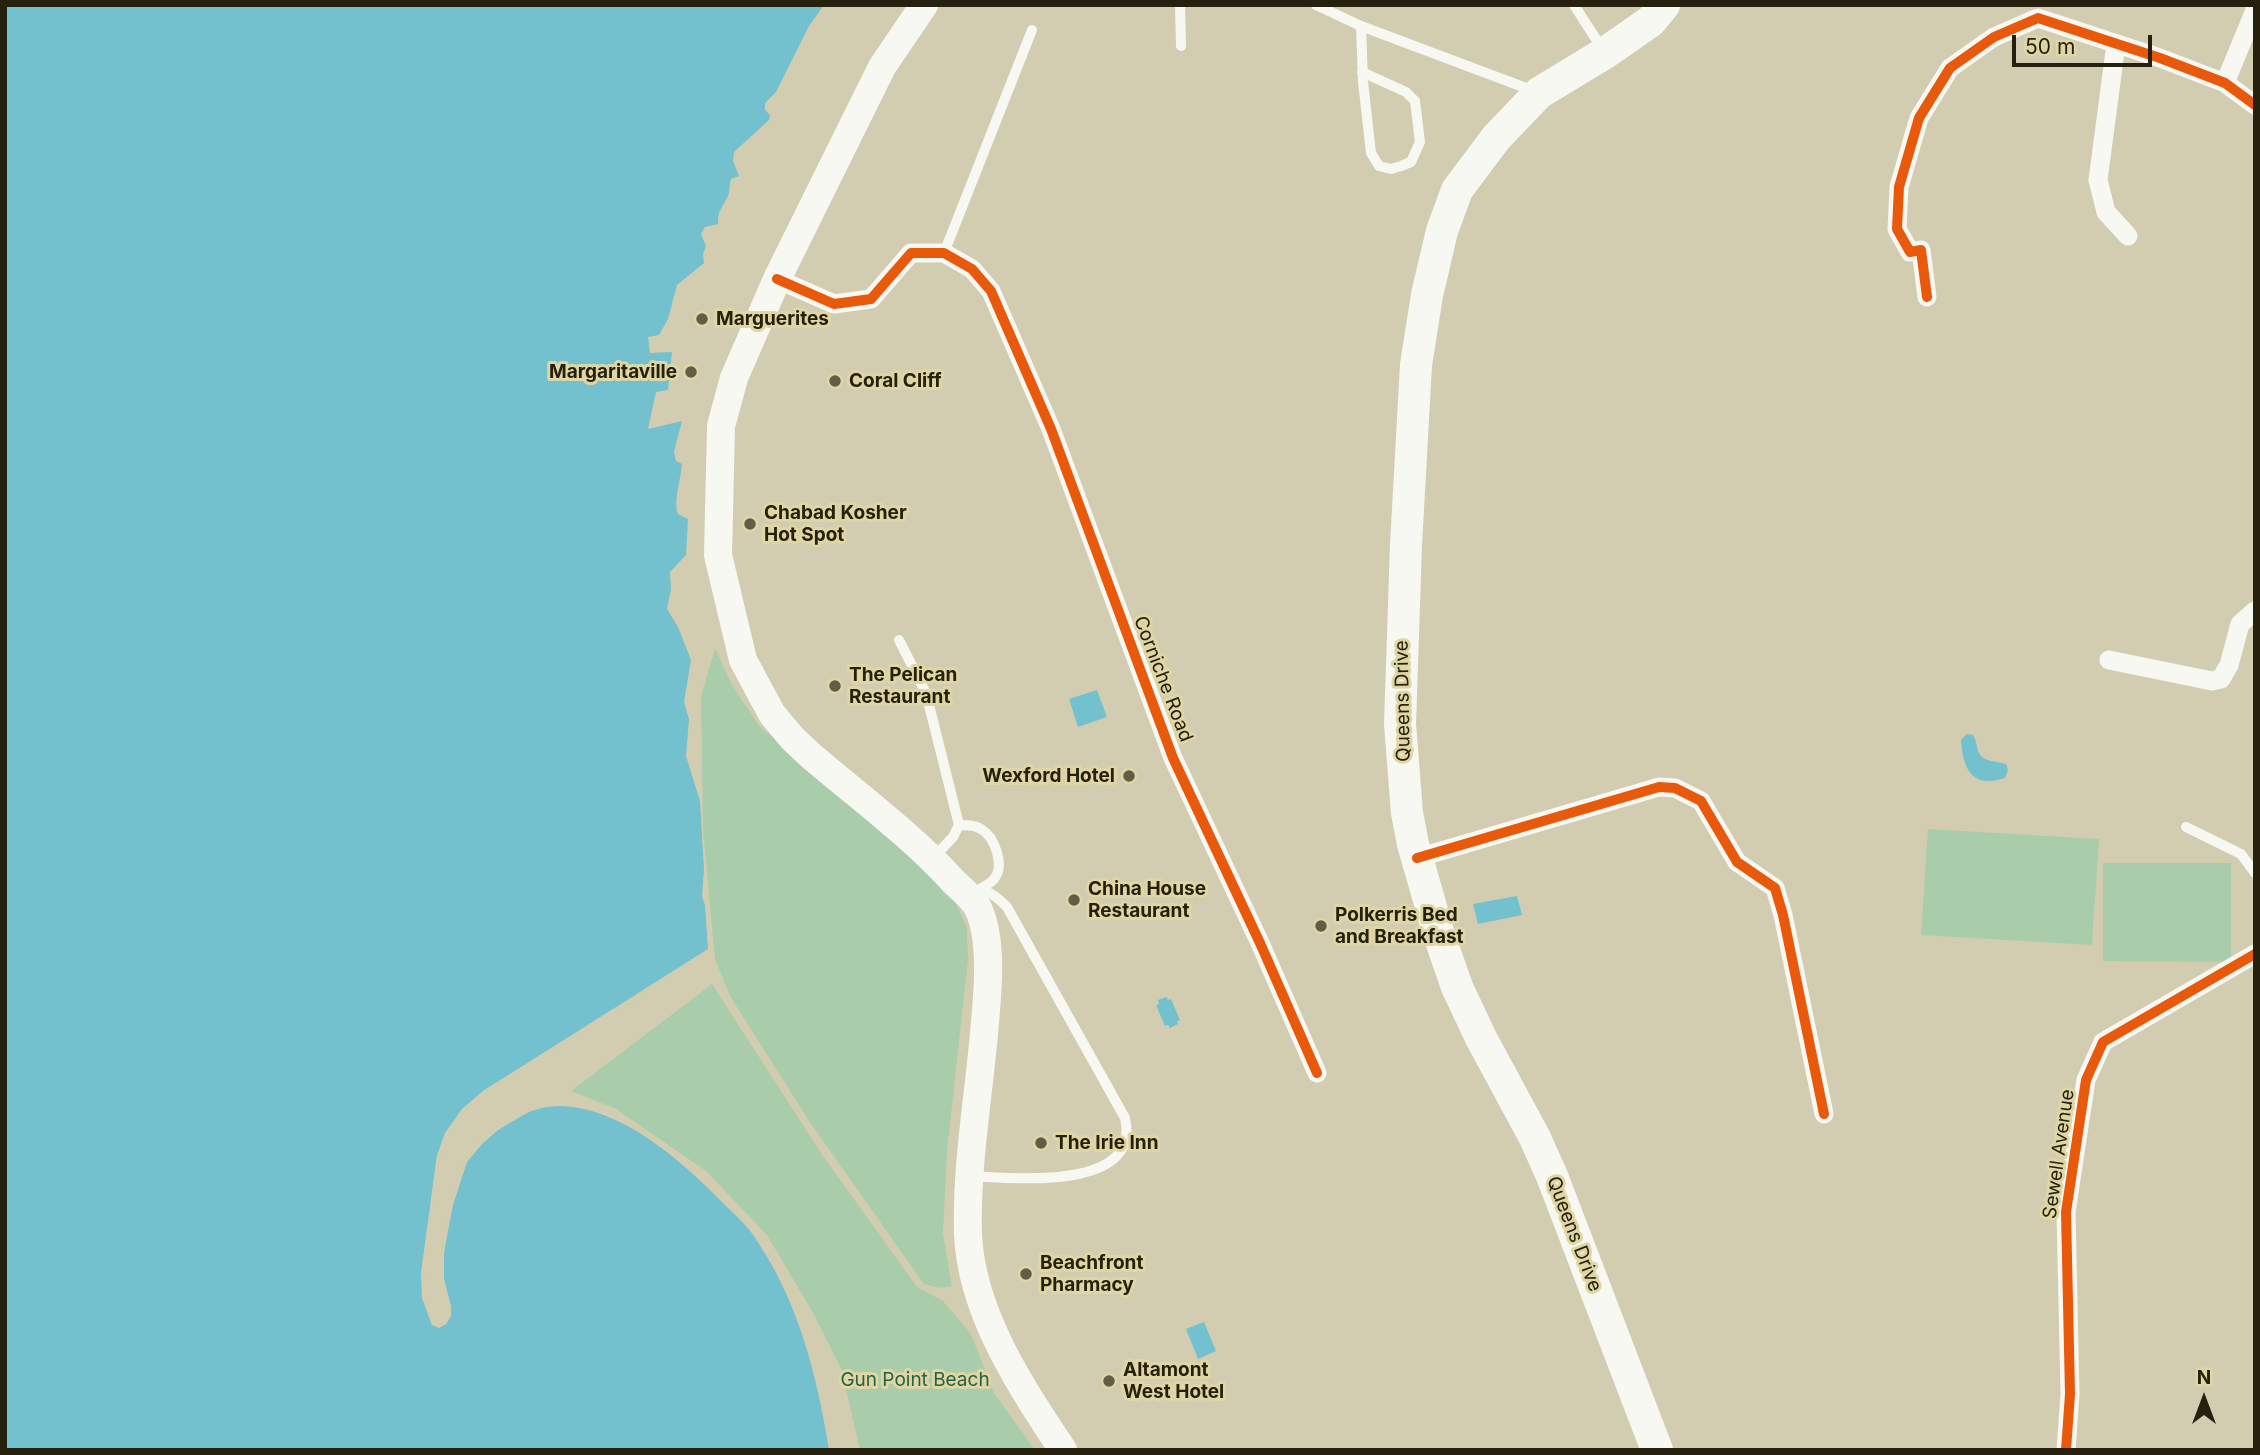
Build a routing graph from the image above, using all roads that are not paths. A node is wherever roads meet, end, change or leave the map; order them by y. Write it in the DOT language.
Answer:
graph roads {
  1 [pos="924,5"];
  2 [pos="1180,5"];
  3 [pos="1316,5"];
  4 [pos="1574,5"];
  5 [pos="1664,5"];
  6 [pos="2255,10"];
  7 [pos="1361,26"];
  8 [pos="1032,30"];
  9 [pos="2116,44"];
  10 [pos="1181,46"];
  11 [pos="1605,53"];
  12 [pos="1362,72"];
  13 [pos="2225,83"];
  14 [pos="1539,93"];
  15 [pos="2255,105"];
  16 [pos="2128,236"];
  17 [pos="944,253"];
  18 [pos="777,279"];
  19 [pos="1927,297"];
  20 [pos="2255,611"];
  21 [pos="900,640"];
  22 [pos="2109,660"];
  23 [pos="959,825"];
  24 [pos="2186,827"];
  25 [pos="933,858"];
  26 [pos="1417,858"];
  27 [pos="2255,873"];
  28 [pos="971,890"];
  29 [pos="2255,954"];
  30 [pos="1317,1073"];
  31 [pos="1824,1114"];
  32 [pos="970,1176"];
  33 [pos="1063,1450"];
  34 [pos="1657,1450"];
  35 [pos="2066,1450"];
  1 -- 18 [label="main road"];
  2 -- 10 [label="lane"];
  3 -- 7 [label="lane"];
  4 -- 11 [label="lane"];
  5 -- 11 [label="main road, Queens Drive"];
  6 -- 13 [label="street"];
  7 -- 12 [label="lane"];
  7 -- 14 [label="lane"];
  8 -- 17 [label="lane"];
  9 -- 13 [label="street"];
  9 -- 16 [label="street"];
  9 -- 19 [label="street"];
  11 -- 14 [label="main road, Queens Drive"];
  12 -- 12 [label="lane"];
  13 -- 15 [label="street"];
  14 -- 26 [label="main road, Queens Drive"];
  17 -- 18 [label="street"];
  17 -- 30 [label="street, Corniche Road"];
  18 -- 25 [label="main road"];
  20 -- 22 [label="street"];
  21 -- 23 [label="lane"];
  23 -- 25 [label="lane"];
  23 -- 28 [label="lane"];
  24 -- 27 [label="lane"];
  25 -- 28 [label="main road"];
  26 -- 31 [label="street"];
  26 -- 34 [label="main road, Queens Drive"];
  28 -- 32 [label="main road"];
  28 -- 32 [label="lane"];
  29 -- 35 [label="street, Sewell Avenue"];
  32 -- 33 [label="main road"];
}
